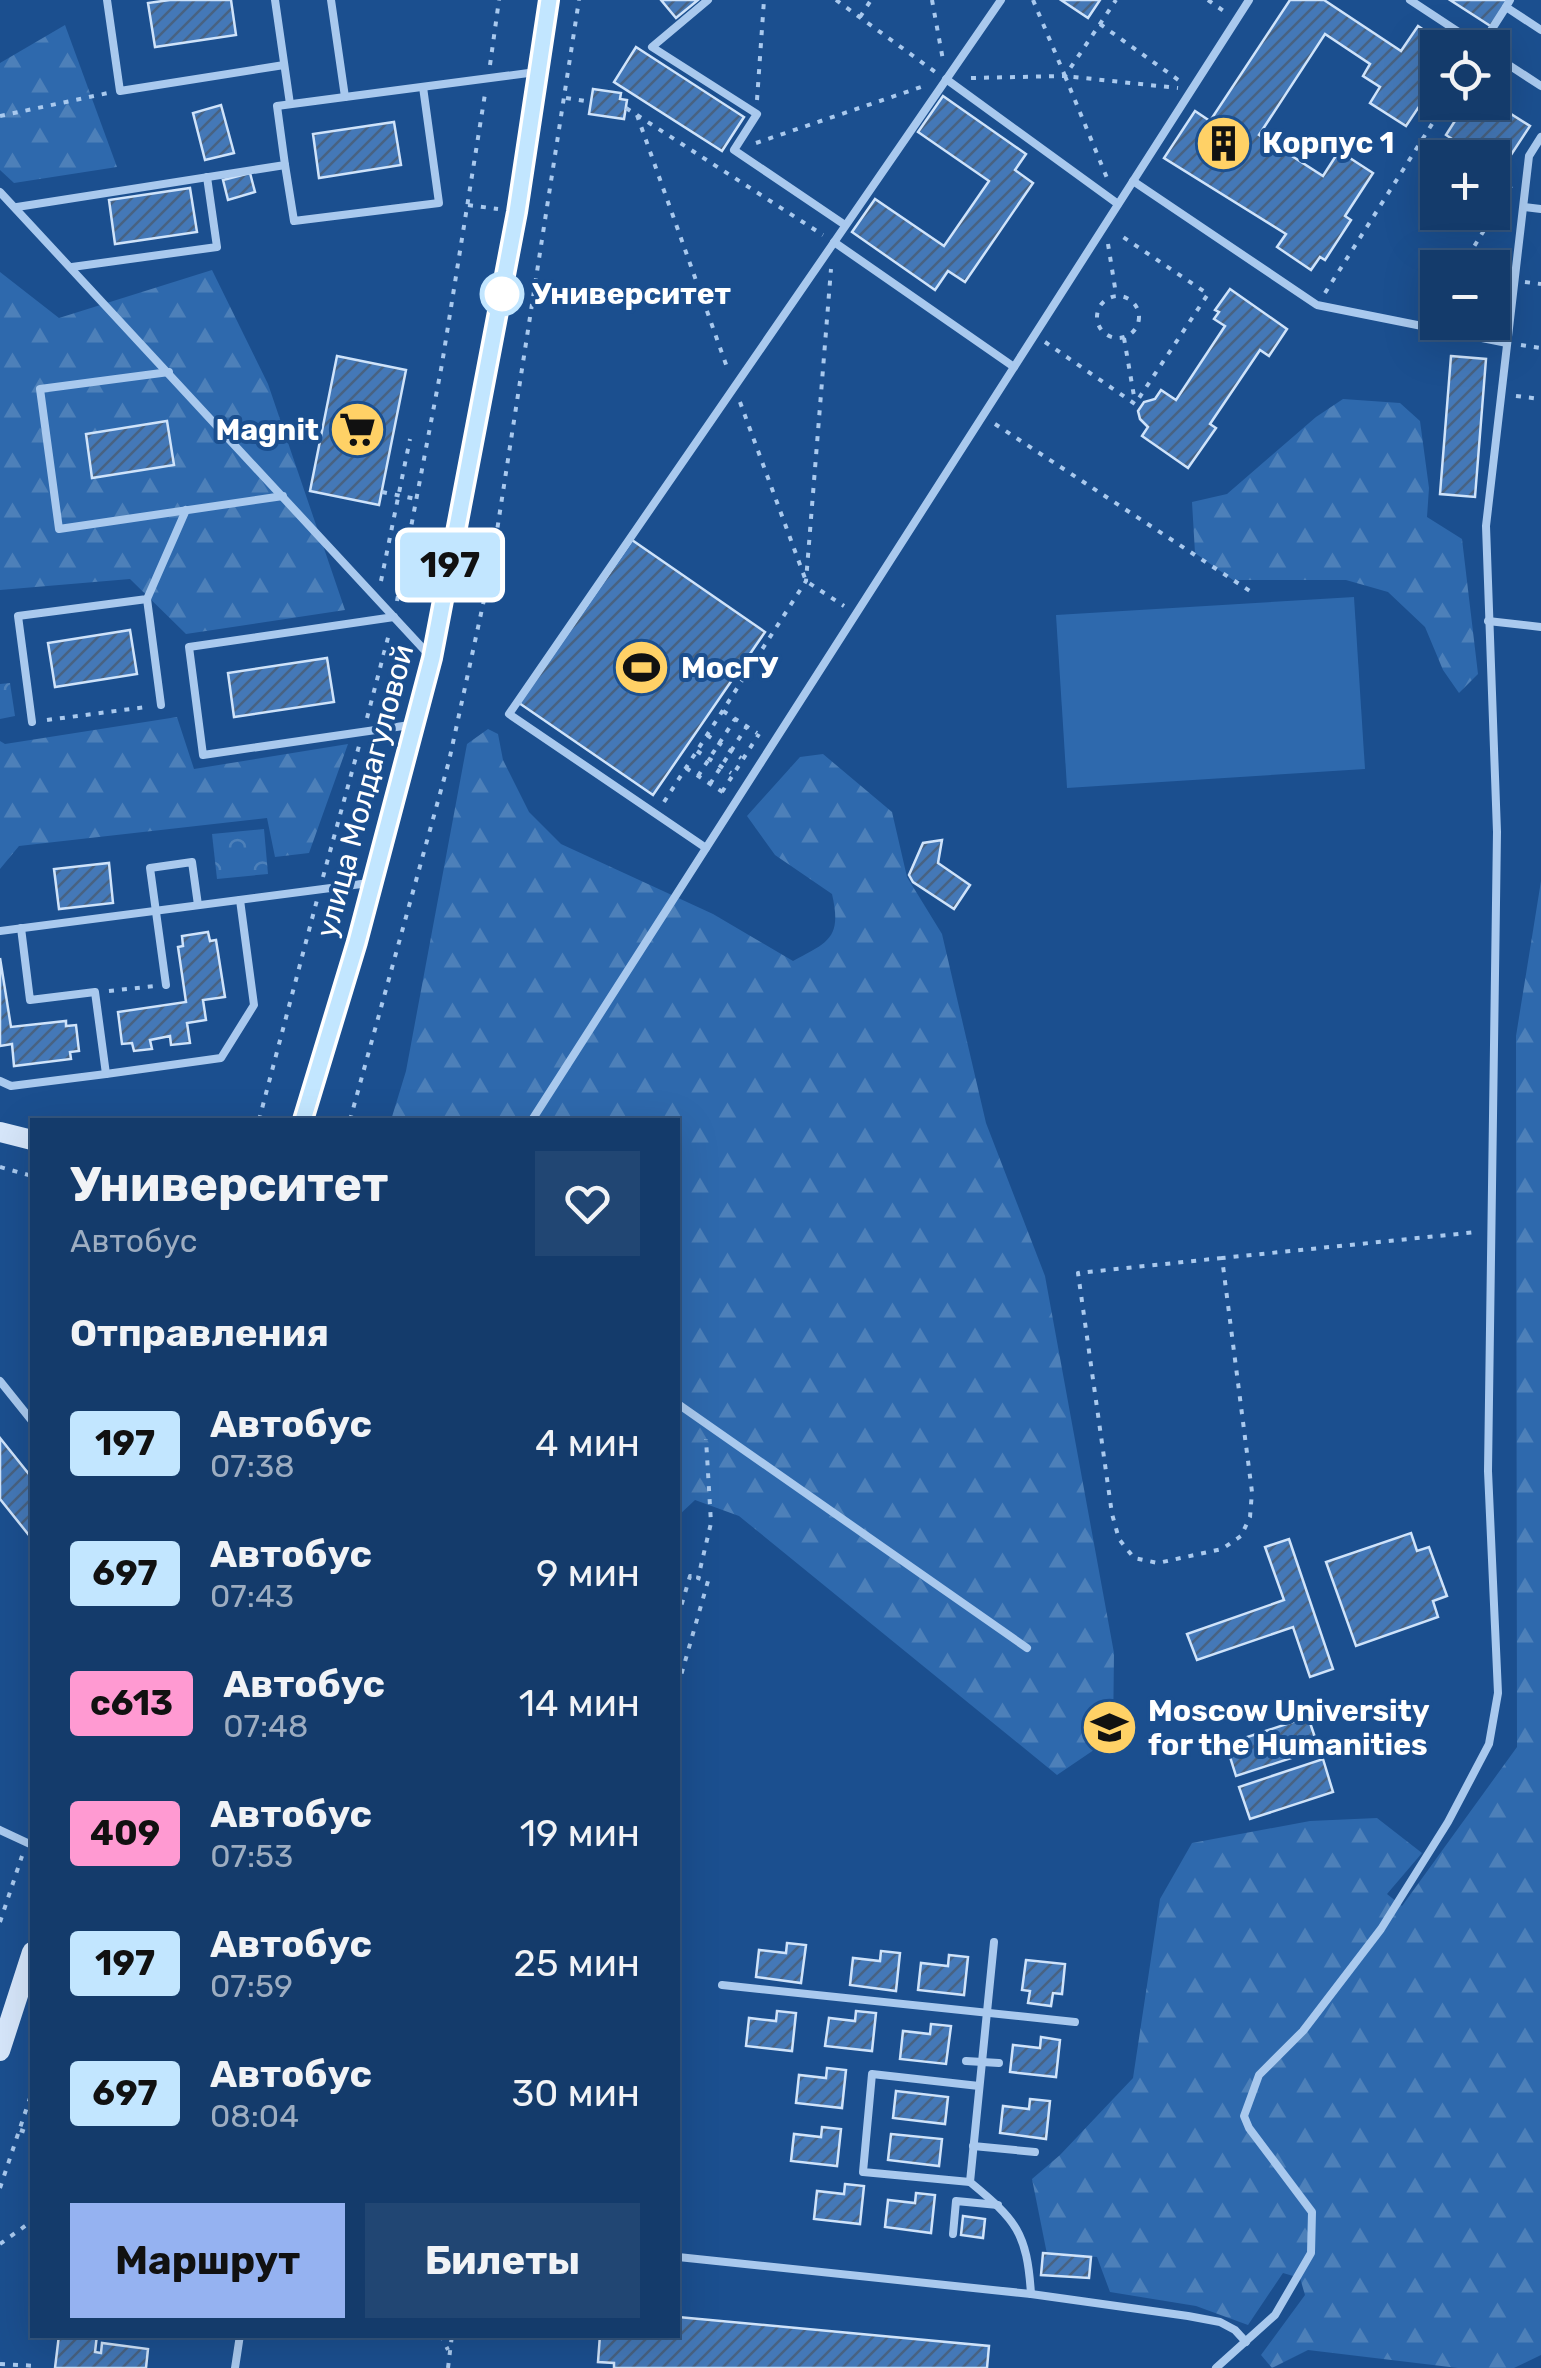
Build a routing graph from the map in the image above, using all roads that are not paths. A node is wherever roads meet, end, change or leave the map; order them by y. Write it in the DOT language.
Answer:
graph roads {
  1 [pos="107,0"];
  2 [pos="275,0"];
  3 [pos="331,0"];
  4 [pos="549,0"];
  5 [pos="708,0"];
  6 [pos="1000,0"];
  7 [pos="1248,0"];
  8 [pos="1410,0"];
  9 [pos="1508,3"];
  10 [pos="1456,30"];
  11 [pos="1492,30"];
  12 [pos="1541,30"];
  13 [pos="284,65"];
  14 [pos="1510,66"];
  15 [pos="538,72"];
  16 [pos="946,79"];
  17 [pos="423,86"];
  18 [pos="1541,86"];
  19 [pos="345,97"];
  20 [pos="290,104"];
  21 [pos="1541,137"];
  22 [pos="285,165"];
  23 [pos="207,177"];
  24 [pos="1132,181"];
  25 [pos="0,192"];
  26 [pos="1118,204"];
  27 [pos="17,207"];
  28 [pos="1524,207"];
  29 [pos="1541,209"];
  30 [pos="846,225"];
  31 [pos="834,242"];
  32 [pos="72,267"];
  33 [pos="1508,343"];
  34 [pos="1014,367"];
  35 [pos="169,372"];
  36 [pos="283,496"];
  37 [pos="186,510"];
  38 [pos="147,599"];
  39 [pos="394,617"];
  40 [pos="1488,621"];
  41 [pos="1541,627"];
  42 [pos="432,658"];
  43 [pos="161,705"];
  44 [pos="32,722"];
  45 [pos="415,724"];
  46 [pos="706,848"];
  47 [pos="373,883"];
  48 [pos="240,900"];
  49 [pos="198,905"];
  50 [pos="156,910"];
  51 [pos="21,928"];
  52 [pos="0,931"];
  53 [pos="166,984"];
  54 [pos="106,1074"];
  55 [pos="0,1081"];
  56 [pos="304,1118"];
  57 [pos="533,1118"];
  58 [pos="0,1132"];
  59 [pos="30,1140"];
  60 [pos="0,1381"];
  61 [pos="680,1405"];
  62 [pos="30,1418"];
  63 [pos="1027,1648"];
  64 [pos="0,1830"];
  65 [pos="29,1844"];
  66 [pos="994,1942"];
  67 [pos="30,1958"];
  68 [pos="722,1985"];
  69 [pos="987,2012"];
  70 [pos="1075,2022"];
  71 [pos="0,2051"];
  72 [pos="966,2061"];
  73 [pos="982,2062"];
  74 [pos="1000,2062"];
  75 [pos="980,2086"];
  76 [pos="973,2146"];
  77 [pos="1035,2152"];
  78 [pos="970,2182"];
  79 [pos="998,2205"];
  80 [pos="952,2234"];
  81 [pos="680,2257"];
  82 [pos="1031,2294"];
  83 [pos="240,2338"];
  84 [pos="1246,2342"];
  85 [pos="235,2368"];
  86 [pos="1216,2368"];
  1 -- 13 [label="lane"];
  2 -- 13 [label="lane"];
  3 -- 19 [label="lane"];
  4 -- 15 [label="street, улица Молдагуловой"];
  5 -- 30 [label="lane"];
  6 -- 16 [label="lane"];
  7 -- 24 [label="lane"];
  8 -- 10 [label="lane"];
  9 -- 11 [label="lane"];
  9 -- 12 [label="lane"];
  13 -- 20 [label="lane"];
  14 -- 18 [label="lane"];
  15 -- 17 [label="lane"];
  15 -- 42 [label="street, улица Молдагуловой"];
  16 -- 26 [label="lane"];
  16 -- 30 [label="lane"];
  17 -- 19 [label="lane"];
  17 -- 22 [label="lane"];
  19 -- 20 [label="lane"];
  20 -- 22 [label="lane"];
  21 -- 28 [label="lane"];
  22 -- 23 [label="lane"];
  23 -- 27 [label="lane"];
  23 -- 32 [label="lane"];
  24 -- 26 [label="lane"];
  24 -- 33 [label="lane"];
  25 -- 27 [label="lane"];
  26 -- 34 [label="lane"];
  27 -- 32 [label="lane"];
  28 -- 29 [label="lane"];
  28 -- 33 [label="lane"];
  30 -- 31 [label="lane"];
  31 -- 34 [label="lane"];
  31 -- 46 [label="lane"];
  32 -- 35 [label="lane"];
  33 -- 40 [label="lane"];
  34 -- 46 [label="lane"];
  35 -- 36 [label="lane"];
  35 -- 37 [label="lane"];
  36 -- 37 [label="lane"];
  36 -- 39 [label="lane"];
  37 -- 38 [label="lane"];
  38 -- 43 [label="lane"];
  38 -- 44 [label="lane"];
  39 -- 42 [label="lane"];
  39 -- 45 [label="lane"];
  40 -- 41 [label="lane"];
  40 -- 84 [label="lane"];
  42 -- 45 [label="street, улица Молдагуловой"];
  45 -- 47 [label="street, улица Молдагуловой"];
  46 -- 57 [label="lane"];
  47 -- 48 [label="lane"];
  47 -- 56 [label="street, улица Молдагуловой"];
  48 -- 49 [label="lane"];
  48 -- 54 [label="lane"];
  49 -- 50 [label="lane"];
  49 -- 50 [label="lane"];
  50 -- 51 [label="lane"];
  50 -- 53 [label="lane"];
  51 -- 52 [label="lane"];
  51 -- 54 [label="lane"];
  54 -- 55 [label="lane"];
  58 -- 59 [label="street"];
  60 -- 62 [label="lane"];
  61 -- 63 [label="lane"];
  64 -- 65 [label="lane"];
  66 -- 69 [label="lane"];
  67 -- 71 [label="street"];
  68 -- 69 [label="lane"];
  69 -- 70 [label="lane"];
  69 -- 73 [label="lane"];
  72 -- 73 [label="lane"];
  73 -- 74 [label="lane"];
  73 -- 75 [label="lane"];
  75 -- 76 [label="lane"];
  75 -- 78 [label="lane"];
  76 -- 77 [label="lane"];
  76 -- 78 [label="lane"];
  78 -- 79 [label="lane"];
  79 -- 80 [label="lane"];
  79 -- 82 [label="lane"];
  81 -- 82 [label="lane"];
  82 -- 84 [label="lane"];
  83 -- 85 [label="lane"];
  84 -- 86 [label="lane"];
}
